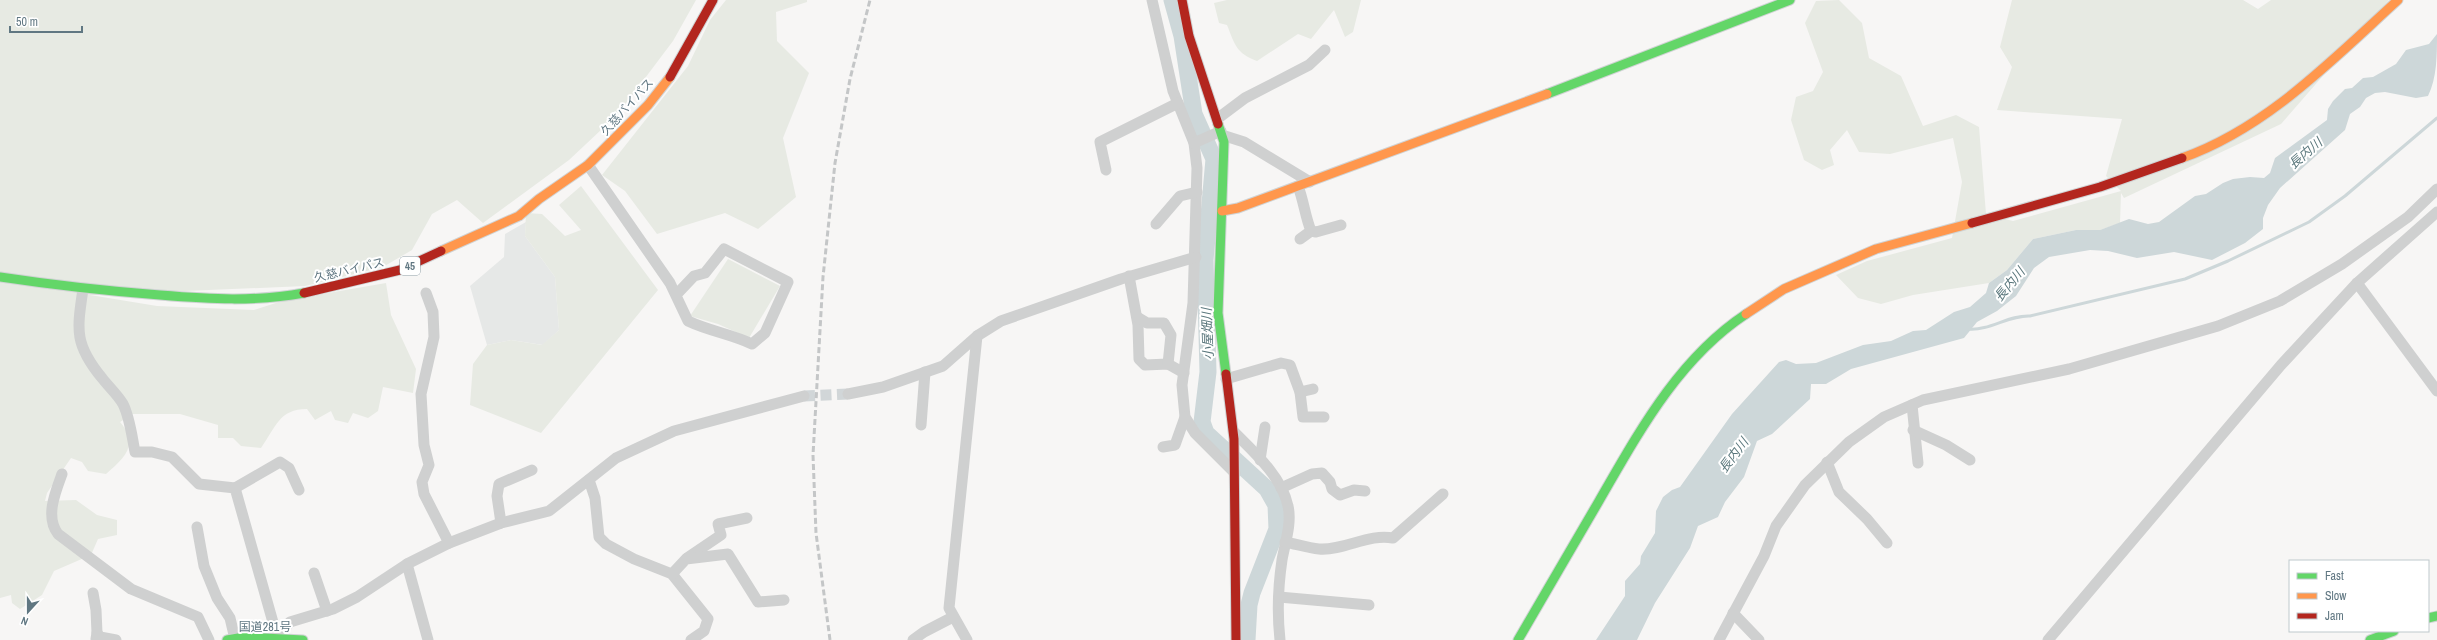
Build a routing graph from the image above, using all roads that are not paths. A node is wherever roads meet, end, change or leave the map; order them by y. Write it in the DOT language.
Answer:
graph roads {
  1 [pos="713,0"];
  2 [pos="1152,0"];
  3 [pos="1182,0"];
  4 [pos="1790,0"];
  5 [pos="2398,0"];
  6 [pos="1325,50"];
  7 [pos="1178,104"];
  8 [pos="1217,119"];
  9 [pos="1219,133"];
  10 [pos="1197,142"];
  11 [pos="588,165"];
  12 [pos="1106,170"];
  13 [pos="1310,182"];
  14 [pos="1298,186"];
  15 [pos="2437,189"];
  16 [pos="1197,192"];
  17 [pos="1222,211"];
  18 [pos="2437,212"];
  19 [pos="1156,224"];
  20 [pos="1341,224"];
  21 [pos="1311,231"];
  22 [pos="1300,239"];
  23 [pos="1196,257"];
  24 [pos="1129,276"];
  25 [pos="0,277"];
  26 [pos="2357,283"];
  27 [pos="83,289"];
  28 [pos="426,293"];
  29 [pos="676,295"];
  30 [pos="1137,317"];
  31 [pos="977,336"];
  32 [pos="1168,364"];
  33 [pos="925,372"];
  34 [pos="1184,373"];
  35 [pos="1226,379"];
  36 [pos="1313,389"];
  37 [pos="2437,391"];
  38 [pos="1300,392"];
  39 [pos="848,394"];
  40 [pos="804,396"];
  41 [pos="1912,405"];
  42 [pos="1185,417"];
  43 [pos="1324,417"];
  44 [pos="921,425"];
  45 [pos="1266,427"];
  46 [pos="1913,430"];
  47 [pos="1234,435"];
  48 [pos="1163,447"];
  49 [pos="1260,460"];
  50 [pos="1970,460"];
  51 [pos="1828,462"];
  52 [pos="1918,463"];
  53 [pos="1235,469"];
  54 [pos="532,470"];
  55 [pos="62,474"];
  56 [pos="589,480"];
  57 [pos="235,488"];
  58 [pos="1281,488"];
  59 [pos="299,490"];
  60 [pos="1365,491"];
  61 [pos="1443,494"];
  62 [pos="747,518"];
  63 [pos="501,523"];
  64 [pos="197,527"];
  65 [pos="1285,542"];
  66 [pos="449,543"];
  67 [pos="1887,543"];
  68 [pos="686,559"];
  69 [pos="407,564"];
  70 [pos="314,573"];
  71 [pos="672,574"];
  72 [pos="93,593"];
  73 [pos="1279,597"];
  74 [pos="784,600"];
  75 [pos="1369,605"];
  76 [pos="327,611"];
  77 [pos="1733,612"];
  78 [pos="952,617"];
  79 [pos="2391,632"];
  80 [pos="96,637"];
  81 [pos="231,639"];
  82 [pos="278,639"];
  83 [pos="116,640"];
  84 [pos="209,640"];
  85 [pos="303,640"];
  86 [pos="428,640"];
  87 [pos="691,640"];
  88 [pos="913,640"];
  89 [pos="967,640"];
  90 [pos="1236,640"];
  91 [pos="1280,640"];
  92 [pos="1518,640"];
  93 [pos="1719,640"];
  94 [pos="1758,640"];
  95 [pos="2048,640"];
  96 [pos="2370,640"];
  1 -- 11 [label="main road, 久慈バイパス / 45"];
  2 -- 7 [label="street"];
  3 -- 8 [label="main road"];
  4 -- 13 [label="main road"];
  5 -- 92 [label="main road"];
  6 -- 8 [label="street"];
  7 -- 10 [label="street"];
  7 -- 12 [label="street"];
  8 -- 9 [label="main road"];
  9 -- 10 [label="street"];
  9 -- 13 [label="street"];
  9 -- 17 [label="main road"];
  10 -- 16 [label="street"];
  11 -- 27 [label="main road, 久慈バイパス / 45"];
  11 -- 29 [label="street"];
  13 -- 14 [label="main road"];
  14 -- 17 [label="main road"];
  14 -- 21 [label="street"];
  15 -- 41 [label="street"];
  16 -- 19 [label="street"];
  16 -- 23 [label="street"];
  17 -- 35 [label="main road"];
  18 -- 26 [label="street"];
  20 -- 21 [label="street"];
  21 -- 22 [label="street"];
  23 -- 24 [label="street"];
  23 -- 34 [label="street"];
  24 -- 30 [label="street"];
  24 -- 31 [label="street"];
  25 -- 27 [label="main road, 久慈バイパス / 45"];
  26 -- 37 [label="street"];
  26 -- 95 [label="street"];
  27 -- 57 [label="street"];
  28 -- 66 [label="street"];
  29 -- 29 [label="street"];
  30 -- 32 [label="street"];
  30 -- 32 [label="street"];
  31 -- 33 [label="street"];
  31 -- 78 [label="street"];
  32 -- 34 [label="street"];
  33 -- 39 [label="street"];
  33 -- 44 [label="street"];
  34 -- 42 [label="street"];
  35 -- 38 [label="street"];
  35 -- 47 [label="main road"];
  36 -- 38 [label="street"];
  38 -- 43 [label="street"];
  40 -- 56 [label="street"];
  41 -- 46 [label="street"];
  41 -- 51 [label="street"];
  42 -- 48 [label="street"];
  42 -- 53 [label="street"];
  45 -- 49 [label="street"];
  46 -- 50 [label="street"];
  46 -- 52 [label="street"];
  47 -- 49 [label="street"];
  47 -- 53 [label="main road"];
  49 -- 58 [label="street"];
  51 -- 67 [label="street"];
  51 -- 77 [label="street"];
  53 -- 90 [label="main road"];
  54 -- 63 [label="street"];
  55 -- 84 [label="street"];
  56 -- 63 [label="street"];
  56 -- 71 [label="street"];
  57 -- 59 [label="street"];
  57 -- 82 [label="street"];
  58 -- 60 [label="street"];
  58 -- 65 [label="street"];
  61 -- 65 [label="street"];
  62 -- 68 [label="street"];
  63 -- 66 [label="street"];
  64 -- 81 [label="street"];
  65 -- 73 [label="street"];
  66 -- 69 [label="street"];
  68 -- 71 [label="street"];
  68 -- 74 [label="street"];
  69 -- 76 [label="street"];
  69 -- 86 [label="street"];
  70 -- 76 [label="street"];
  71 -- 87 [label="street"];
  72 -- 80 [label="street"];
  73 -- 75 [label="street"];
  73 -- 91 [label="street"];
  76 -- 82 [label="street"];
  77 -- 93 [label="street"];
  77 -- 94 [label="street"];
  78 -- 88 [label="street"];
  78 -- 89 [label="street"];
  79 -- 96 [label="main road"];
  80 -- 83 [label="street"];
  81 -- 82 [label="main road, 国道281号"];
  82 -- 85 [label="main road, 国道281号"];
}
